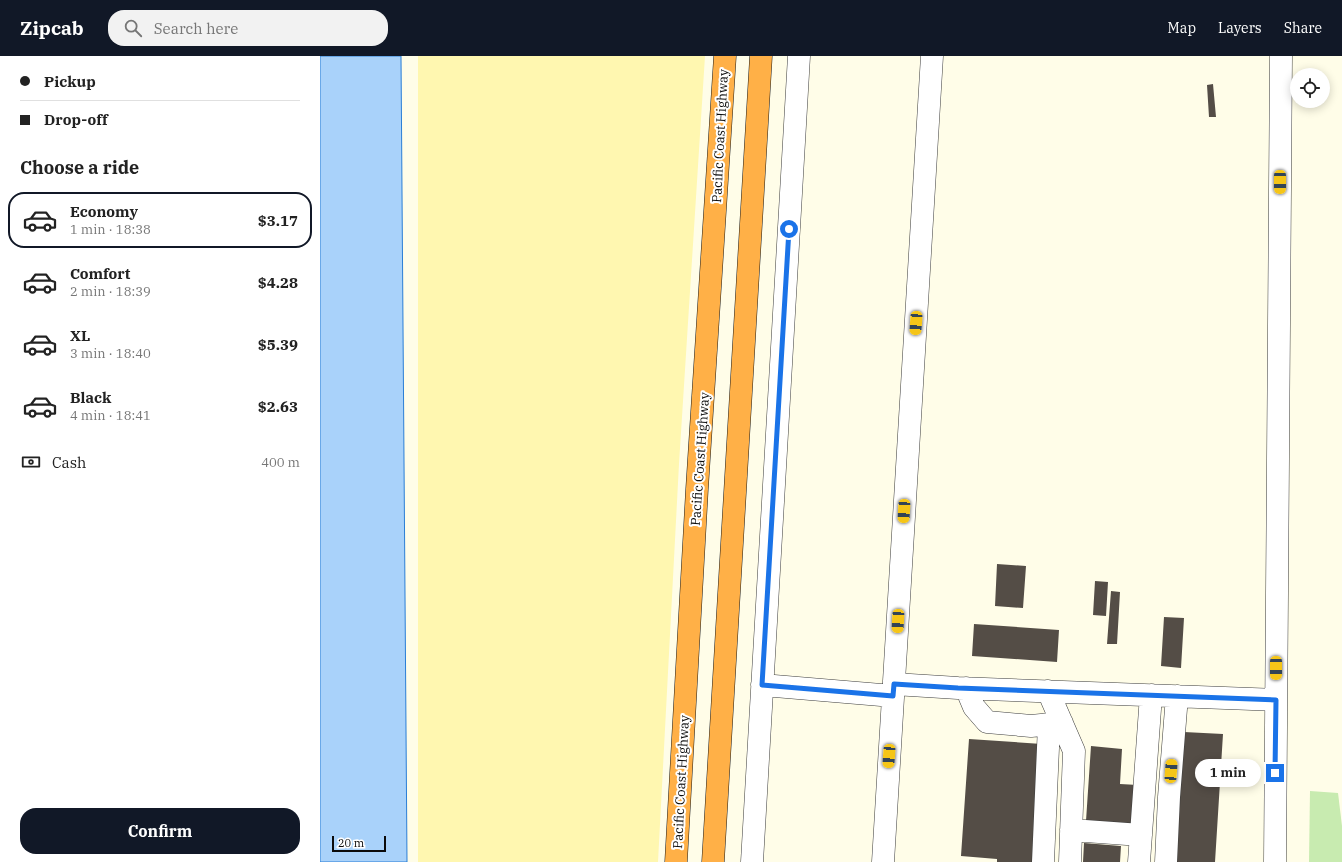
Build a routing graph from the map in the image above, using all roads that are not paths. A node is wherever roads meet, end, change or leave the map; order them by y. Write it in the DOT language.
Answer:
graph roads {
  1 [pos="725,56"];
  2 [pos="761,56"];
  3 [pos="799,56"];
  4 [pos="932,56"];
  5 [pos="1281,56"];
  6 [pos="762,685"];
  7 [pos="962,688"];
  8 [pos="894,690"];
  9 [pos="1048,691"];
  10 [pos="1151,695"];
  11 [pos="1177,696"];
  12 [pos="1276,700"];
  13 [pos="1056,724"];
  14 [pos="1071,830"];
  15 [pos="1141,835"];
  16 [pos="676,862"];
  17 [pos="713,862"];
  18 [pos="752,862"];
  19 [pos="883,862"];
  20 [pos="1043,862"];
  21 [pos="1070,862"];
  22 [pos="1139,862"];
  23 [pos="1166,862"];
  24 [pos="1275,862"];
  1 -- 16 [label="highway, Pacific Coast Highway"];
  2 -- 17 [label="highway"];
  3 -- 6 [label="lane"];
  4 -- 8 [label="lane"];
  5 -- 12 [label="lane"];
  6 -- 8 [label="lane"];
  6 -- 18 [label="lane"];
  7 -- 8 [label="lane"];
  7 -- 9 [label="lane"];
  7 -- 13 [label="lane"];
  8 -- 19 [label="lane"];
  9 -- 10 [label="lane"];
  9 -- 13 [label="lane"];
  10 -- 11 [label="lane"];
  10 -- 15 [label="lane"];
  11 -- 12 [label="lane"];
  11 -- 23 [label="lane"];
  12 -- 24 [label="lane"];
  13 -- 14 [label="lane"];
  13 -- 20 [label="lane"];
  14 -- 15 [label="lane"];
  14 -- 21 [label="lane"];
  15 -- 22 [label="lane"];
}
